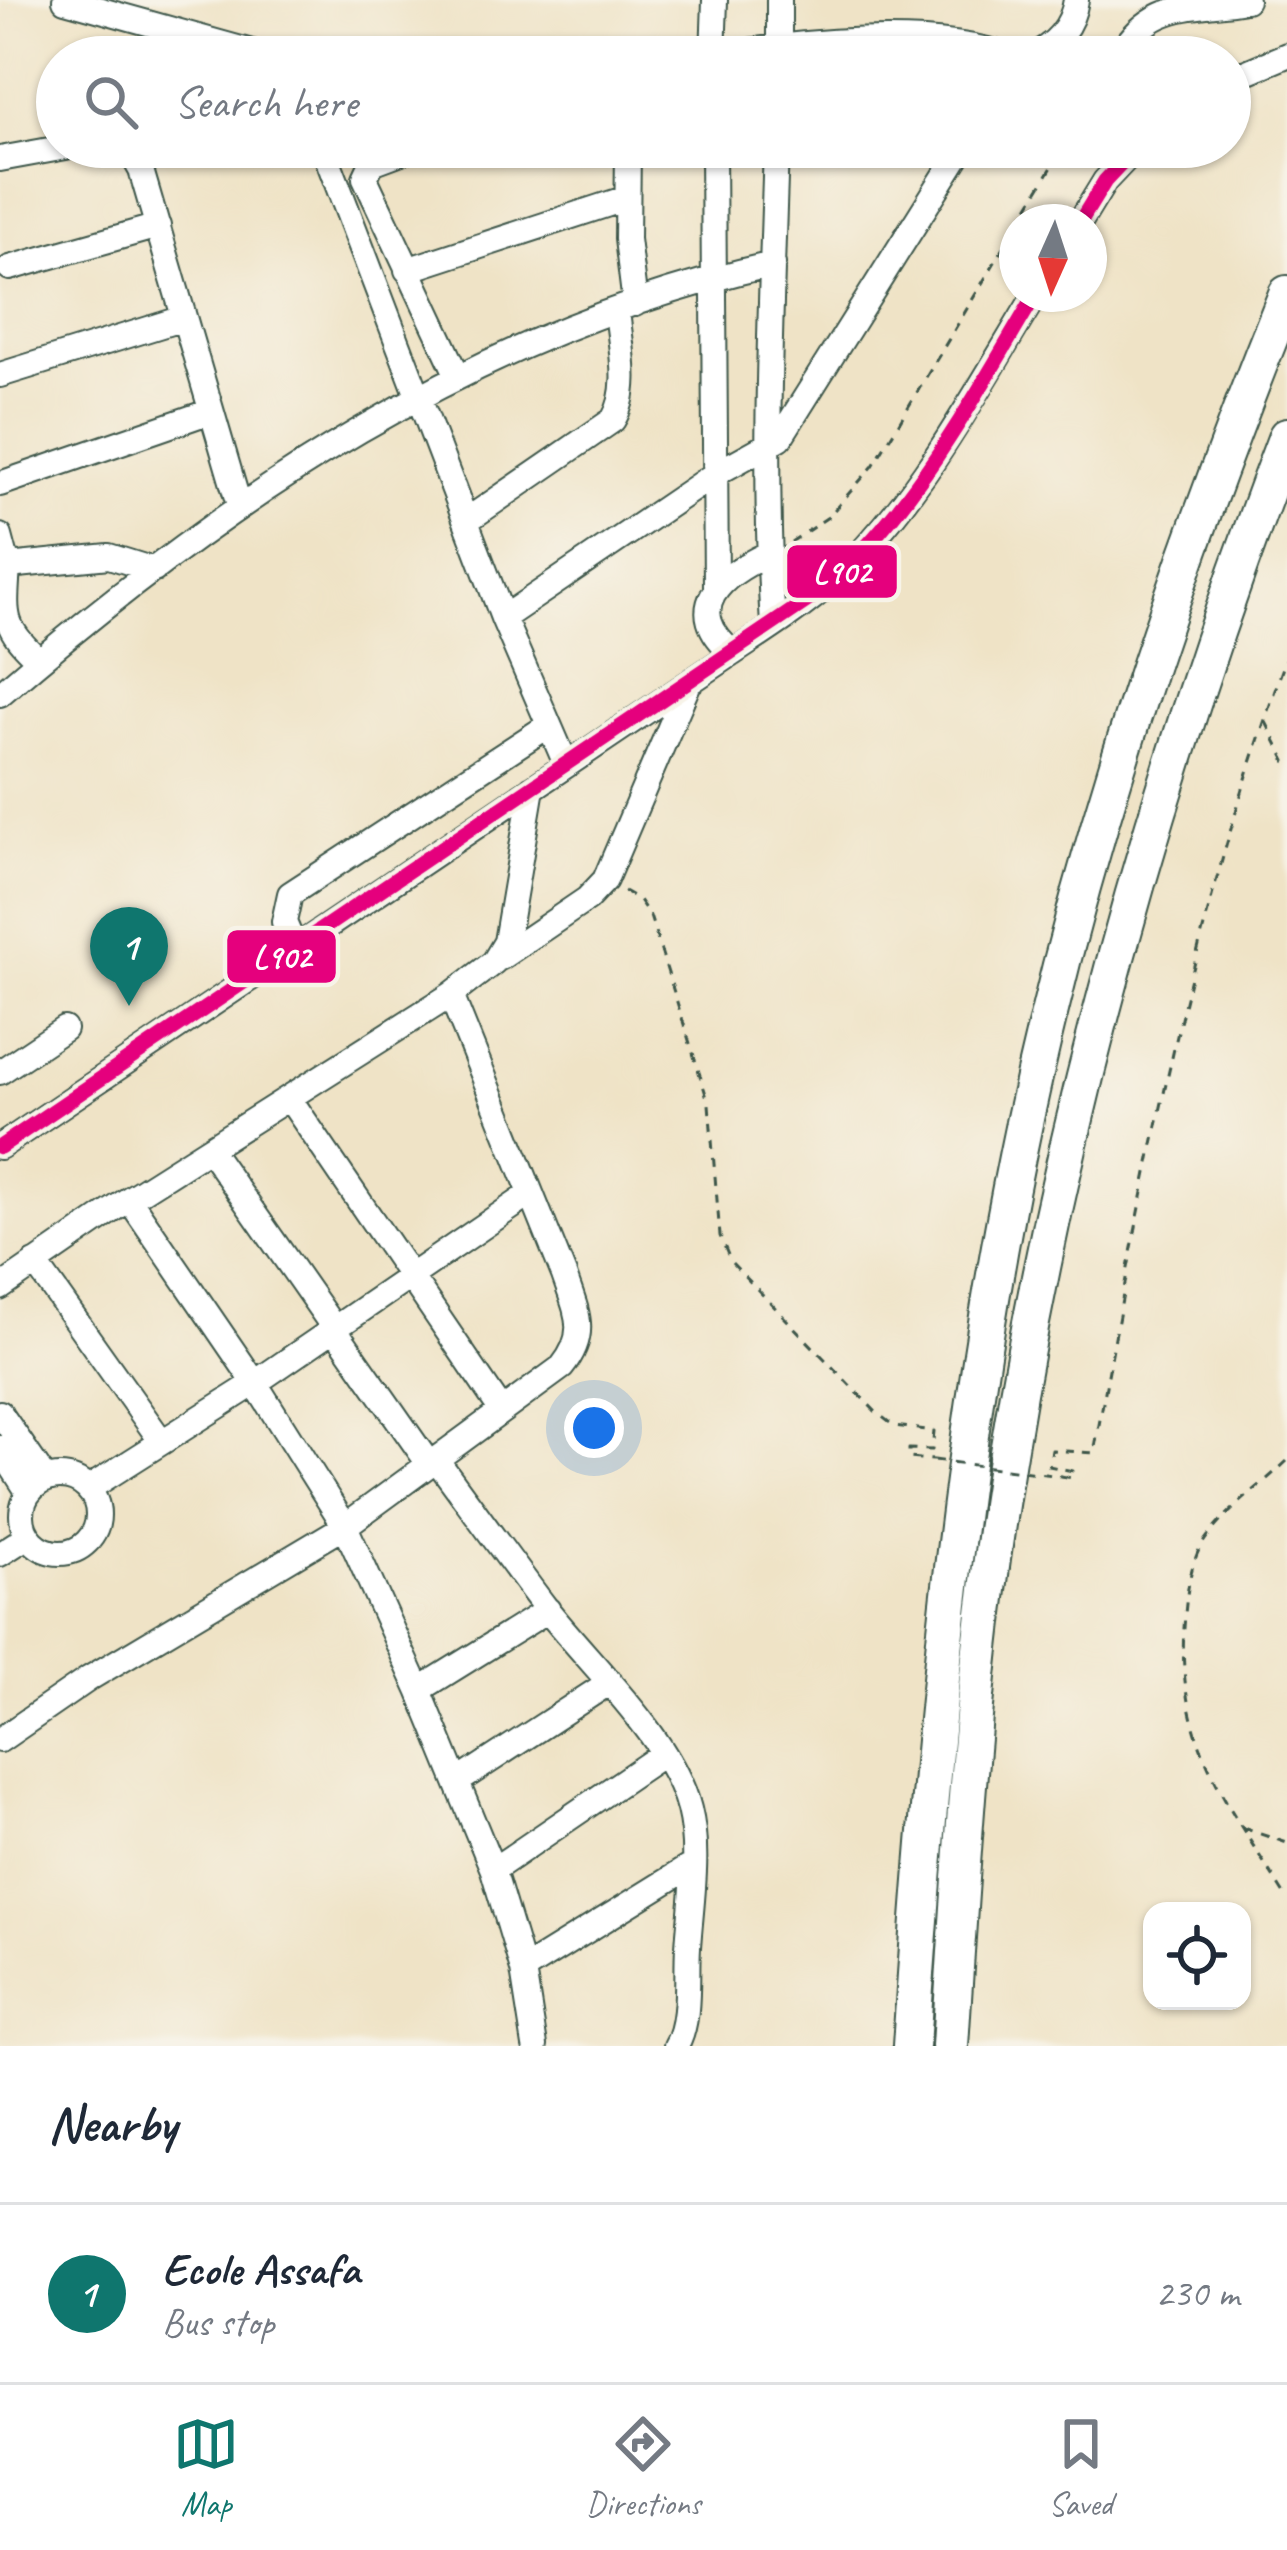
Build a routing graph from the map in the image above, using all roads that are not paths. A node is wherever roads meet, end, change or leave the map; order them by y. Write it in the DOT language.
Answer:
graph roads {
  1 [pos="65,0"];
  2 [pos="715,0"];
  3 [pos="779,0"];
  4 [pos="1076,0"];
  5 [pos="1246,0"];
  6 [pos="1166,6"];
  7 [pos="194,36"];
  8 [pos="714,36"];
  9 [pos="780,36"];
  10 [pos="1060,36"];
  11 [pos="1133,36"];
  12 [pos="1287,55"];
  13 [pos="1251,70"];
  14 [pos="36,153"];
  15 [pos="0,160"];
  16 [pos="140,168"];
  17 [pos="331,168"];
  18 [pos="370,168"];
  19 [pos="628,168"];
  20 [pos="713,168"];
  21 [pos="775,168"];
  22 [pos="950,168"];
  23 [pos="1118,168"];
  24 [pos="628,198"];
  25 [pos="1091,204"];
  26 [pos="158,226"];
  27 [pos="772,264"];
  28 [pos="10,268"];
  29 [pos="407,270"];
  30 [pos="714,277"];
  31 [pos="1287,294"];
  32 [pos="626,307"];
  33 [pos="1025,312"];
  34 [pos="184,318"];
  35 [pos="0,375"];
  36 [pos="458,376"];
  37 [pos="419,393"];
  38 [pos="211,411"];
  39 [pos="1287,436"];
  40 [pos="769,442"];
  41 [pos="716,474"];
  42 [pos="0,484"];
  43 [pos="238,505"];
  44 [pos="466,520"];
  45 [pos="0,536"];
  46 [pos="768,554"];
  47 [pos="4,568"];
  48 [pos="154,570"];
  49 [pos="716,588"];
  50 [pos="503,618"];
  51 [pos="772,626"];
  52 [pos="733,653"];
  53 [pos="39,660"];
  54 [pos="689,683"];
  55 [pos="0,694"];
  56 [pos="549,725"];
  57 [pos="566,764"];
  58 [pos="532,788"];
  59 [pos="294,946"];
  60 [pos="494,962"];
  61 [pos="451,995"];
  62 [pos="64,1029"];
  63 [pos="0,1072"];
  64 [pos="289,1098"];
  65 [pos="0,1147"];
  66 [pos="208,1149"];
  67 [pos="529,1195"];
  68 [pos="129,1199"];
  69 [pos="35,1263"];
  70 [pos="412,1275"];
  71 [pos="0,1288"];
  72 [pos="332,1330"];
  73 [pos="255,1383"];
  74 [pos="502,1411"];
  75 [pos="0,1413"];
  76 [pos="161,1442"];
  77 [pos="0,1448"];
  78 [pos="432,1461"];
  79 [pos="38,1486"];
  80 [pos="88,1489"];
  81 [pos="345,1526"];
  82 [pos="28,1536"];
  83 [pos="0,1554"];
  84 [pos="548,1610"];
  85 [pos="610,1682"];
  86 [pos="419,1690"];
  87 [pos="0,1740"];
  88 [pos="663,1754"];
  89 [pos="971,1777"];
  90 [pos="457,1782"];
  91 [pos="694,1864"];
  92 [pos="493,1870"];
  93 [pos="523,1970"];
  94 [pos="535,2046"];
  95 [pos="676,2046"];
  96 [pos="911,2046"];
  97 [pos="950,2046"];
  98 [pos="975,2046"];
  1 -- 7 [label="street"];
  2 -- 8 [label="street"];
  3 -- 9 [label="street"];
  4 -- 10 [label="street"];
  5 -- 6 [label="street"];
  6 -- 11 [label="street"];
  12 -- 13 [label="street"];
  14 -- 15 [label="street"];
  16 -- 26 [label="street"];
  17 -- 37 [label="street"];
  18 -- 29 [label="street"];
  19 -- 24 [label="street"];
  20 -- 30 [label="street"];
  21 -- 27 [label="street"];
  22 -- 40 [label="street"];
  23 -- 25 [label="street"];
  24 -- 29 [label="street"];
  24 -- 32 [label="street"];
  26 -- 28 [label="street"];
  26 -- 34 [label="street"];
  27 -- 30 [label="street"];
  27 -- 40 [label="street"];
  29 -- 36 [label="street"];
  30 -- 32 [label="street"];
  30 -- 41 [label="street"];
  31 -- 96 [label="highway"];
  32 -- 36 [label="street"];
  32 -- 44 [label="street"];
  33 -- 51 [label="street"];
  34 -- 35 [label="street"];
  34 -- 38 [label="street"];
  36 -- 37 [label="street"];
  37 -- 43 [label="street"];
  37 -- 44 [label="street"];
  38 -- 42 [label="street"];
  38 -- 43 [label="street"];
  39 -- 89 [label="highway"];
  40 -- 41 [label="street"];
  40 -- 46 [label="street"];
  41 -- 49 [label="street"];
  41 -- 50 [label="street"];
  43 -- 48 [label="street"];
  44 -- 50 [label="street"];
  45 -- 47 [label="street"];
  46 -- 49 [label="street"];
  46 -- 51 [label="street"];
  47 -- 48 [label="street"];
  47 -- 53 [label="street"];
  48 -- 53 [label="street"];
  49 -- 52 [label="street"];
  50 -- 56 [label="street"];
  51 -- 52 [label="street"];
  52 -- 54 [label="street"];
  53 -- 55 [label="street"];
  54 -- 57 [label="street"];
  54 -- 60 [label="street"];
  56 -- 57 [label="street"];
  56 -- 59 [label="street"];
  57 -- 58 [label="street"];
  58 -- 59 [label="street"];
  58 -- 60 [label="street"];
  59 -- 65 [label="street"];
  60 -- 61 [label="street"];
  61 -- 64 [label="street"];
  61 -- 67 [label="street"];
  62 -- 63 [label="street"];
  64 -- 66 [label="street"];
  64 -- 70 [label="street"];
  66 -- 68 [label="street"];
  66 -- 72 [label="street"];
  67 -- 70 [label="street"];
  67 -- 74 [label="street"];
  68 -- 69 [label="street"];
  68 -- 73 [label="street"];
  69 -- 71 [label="street"];
  69 -- 76 [label="street"];
  70 -- 72 [label="street"];
  70 -- 74 [label="street"];
  72 -- 73 [label="street"];
  72 -- 78 [label="street"];
  73 -- 76 [label="street"];
  73 -- 81 [label="street"];
  74 -- 78 [label="street"];
  75 -- 79 [label="street"];
  76 -- 80 [label="street"];
  77 -- 79 [label="street"];
  78 -- 81 [label="street"];
  78 -- 84 [label="street"];
  79 -- 80 [label="street"];
  79 -- 82 [label="street"];
  80 -- 82 [label="street"];
  81 -- 86 [label="street"];
  81 -- 87 [label="street"];
  82 -- 83 [label="street"];
  84 -- 85 [label="street"];
  84 -- 86 [label="street"];
  85 -- 88 [label="street"];
  85 -- 90 [label="street"];
  86 -- 90 [label="street"];
  88 -- 91 [label="street"];
  88 -- 92 [label="street"];
  89 -- 97 [label="highway"];
  89 -- 98 [label="highway"];
  90 -- 92 [label="street"];
  91 -- 93 [label="street"];
  91 -- 95 [label="street"];
  92 -- 93 [label="street"];
  93 -- 94 [label="street"];
}
